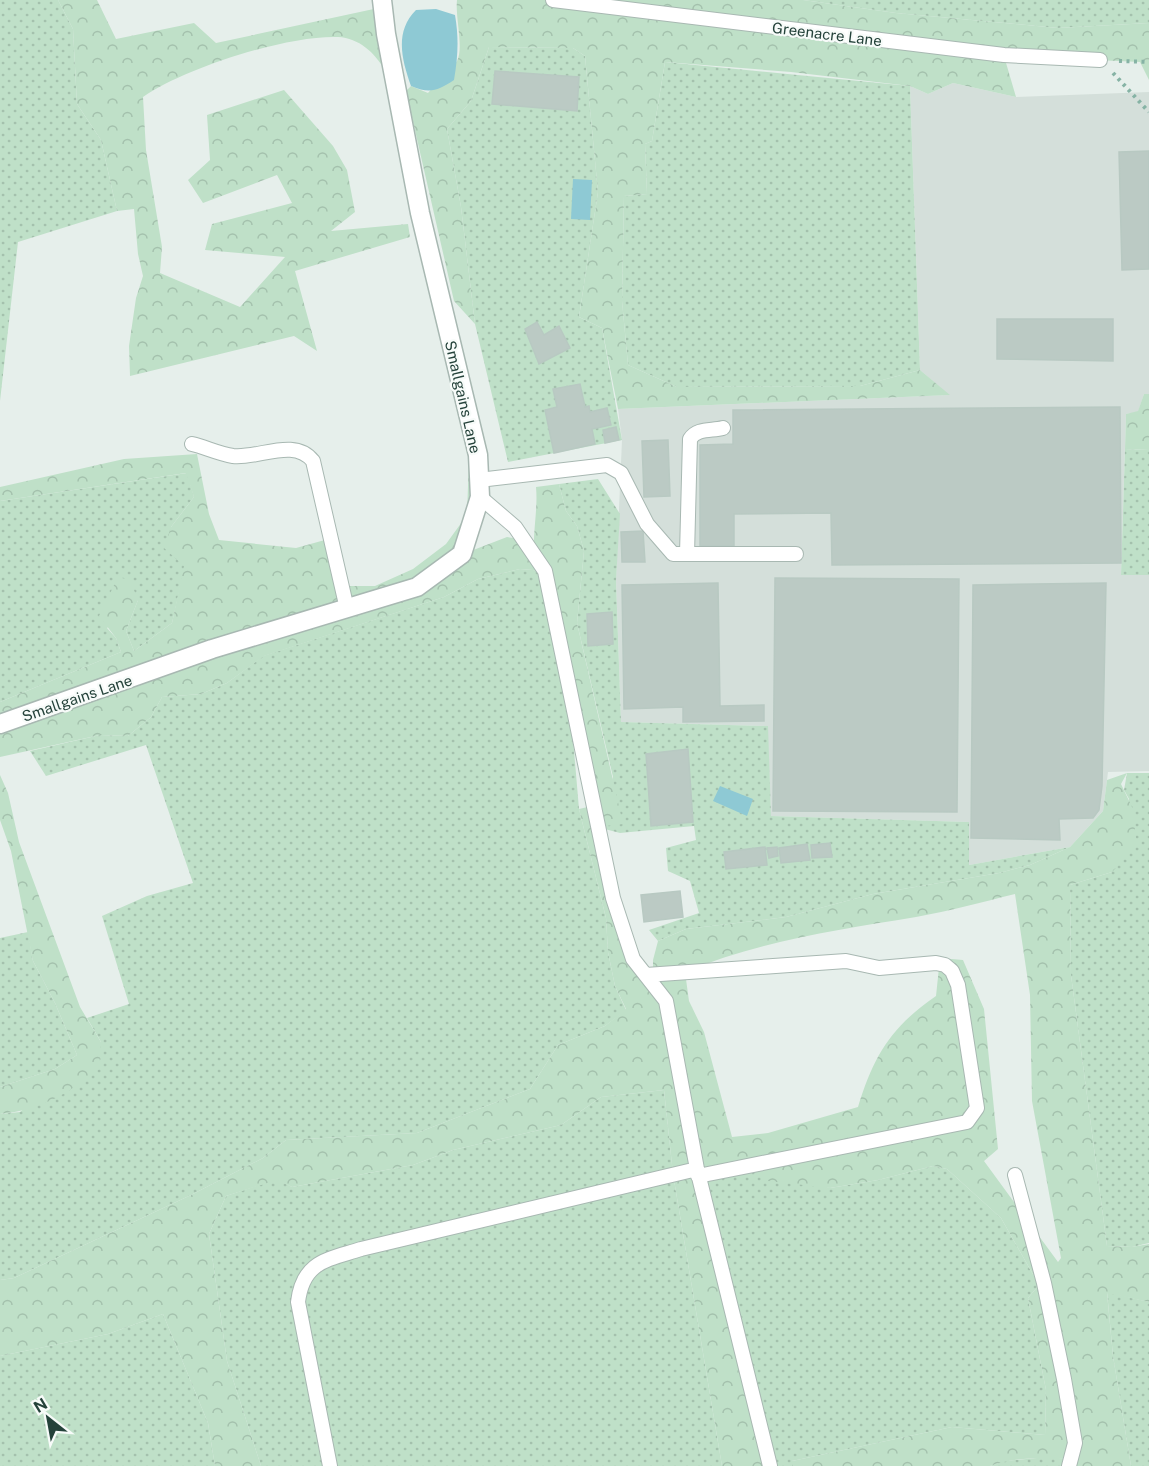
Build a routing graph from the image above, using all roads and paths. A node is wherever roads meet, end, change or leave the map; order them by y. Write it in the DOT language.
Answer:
graph roads {
  1 [pos="382,0"];
  2 [pos="553,0"];
  3 [pos="1100,60"];
  4 [pos="1149,62"];
  5 [pos="1149,112"];
  6 [pos="723,428"];
  7 [pos="192,444"];
  8 [pos="480,488"];
  9 [pos="687,554"];
  10 [pos="796,554"];
  11 [pos="347,609"];
  12 [pos="0,724"];
  13 [pos="646,975"];
  14 [pos="698,1173"];
  15 [pos="1015,1175"];
  16 [pos="330,1466"];
  17 [pos="770,1466"];
  18 [pos="1069,1466"];
  1 -- 8 [label="street, Smallgains Lane"];
  2 -- 3 [label="lane, Greenacre Lane"];
  3 -- 4 [label="path"];
  3 -- 5 [label="path"];
  6 -- 9 [label="lane"];
  7 -- 11 [label="lane"];
  8 -- 9 [label="lane"];
  8 -- 11 [label="street, Smallgains Lane"];
  8 -- 13 [label="lane"];
  9 -- 10 [label="lane"];
  11 -- 12 [label="street, Smallgains Lane"];
  13 -- 14 [label="lane"];
  13 -- 14 [label="lane"];
  14 -- 16 [label="lane"];
  14 -- 17 [label="lane"];
  15 -- 18 [label="lane"];
}
